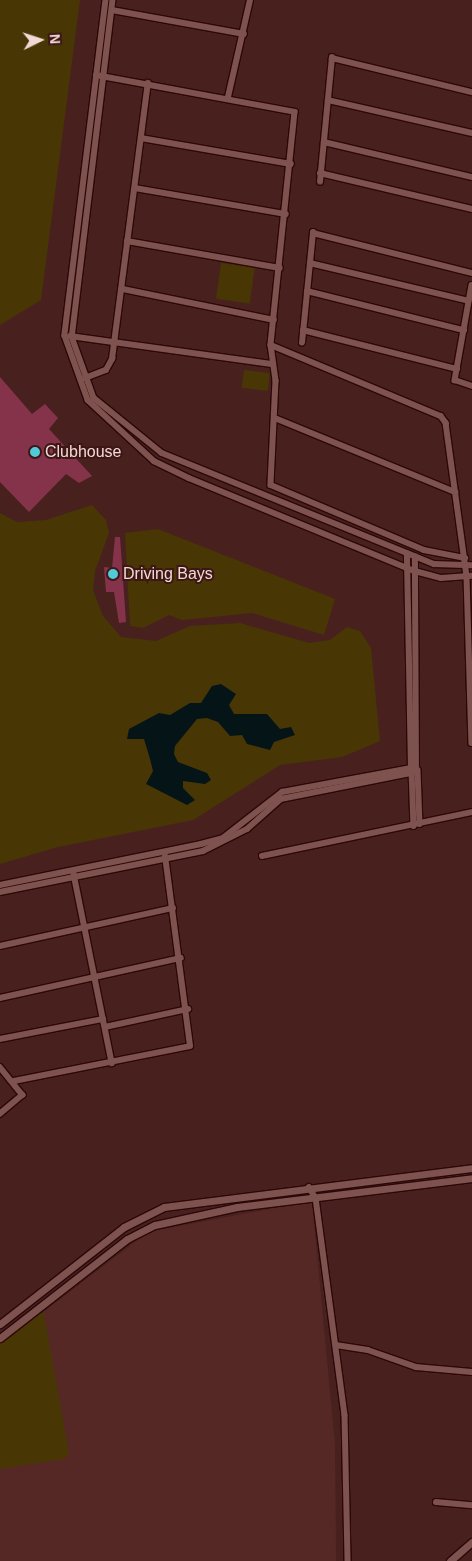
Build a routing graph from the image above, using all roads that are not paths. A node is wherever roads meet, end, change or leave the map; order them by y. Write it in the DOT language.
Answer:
graph roads {
  1 [pos="106,0"];
  2 [pos="113,0"];
  3 [pos="250,0"];
  4 [pos="112,10"];
  5 [pos="244,34"];
  6 [pos="99,76"];
  7 [pos="148,83"];
  8 [pos="472,92"];
  9 [pos="228,97"];
  10 [pos="328,100"];
  11 [pos="472,133"];
  12 [pos="141,138"];
  13 [pos="324,142"];
  14 [pos="291,164"];
  15 [pos="320,173"];
  16 [pos="472,177"];
  17 [pos="320,182"];
  18 [pos="135,188"];
  19 [pos="472,209"];
  20 [pos="286,214"];
  21 [pos="128,241"];
  22 [pos="310,262"];
  23 [pos="280,268"];
  24 [pos="472,273"];
  25 [pos="472,285"];
  26 [pos="123,289"];
  27 [pos="307,291"];
  28 [pos="469,301"];
  29 [pos="274,320"];
  30 [pos="303,330"];
  31 [pos="464,330"];
  32 [pos="65,336"];
  33 [pos="72,337"];
  34 [pos="115,342"];
  35 [pos="302,344"];
  36 [pos="271,345"];
  37 [pos="270,364"];
  38 [pos="457,369"];
  39 [pos="84,378"];
  40 [pos="472,386"];
  41 [pos="275,418"];
  42 [pos="244,486"];
  43 [pos="456,492"];
  44 [pos="240,498"];
  45 [pos="407,554"];
  46 [pos="415,557"];
  47 [pos="465,558"];
  48 [pos="469,566"];
  49 [pos="407,567"];
  50 [pos="415,571"];
  51 [pos="470,576"];
  52 [pos="472,743"];
  53 [pos="414,769"];
  54 [pos="472,812"];
  55 [pos="417,825"];
  56 [pos="164,856"];
  57 [pos="262,856"];
  58 [pos="73,870"];
  59 [pos="74,877"];
  60 [pos="0,885"];
  61 [pos="0,892"];
  62 [pos="173,908"];
  63 [pos="84,928"];
  64 [pos="0,946"];
  65 [pos="182,958"];
  66 [pos="96,977"];
  67 [pos="0,998"];
  68 [pos="188,1009"];
  69 [pos="103,1019"];
  70 [pos="105,1027"];
  71 [pos="0,1039"];
  72 [pos="112,1063"];
  73 [pos="0,1067"];
  74 [pos="14,1081"];
  75 [pos="0,1114"];
  76 [pos="472,1168"];
  77 [pos="472,1178"];
  78 [pos="309,1187"];
  79 [pos="316,1198"];
  80 [pos="0,1324"];
  81 [pos="0,1338"];
  82 [pos="336,1345"];
  83 [pos="472,1372"];
  84 [pos="436,1502"];
  85 [pos="472,1506"];
  86 [pos="472,1542"];
  87 [pos="348,1561"];
  88 [pos="450,1561"];
  1 -- 6 [label="street"];
  2 -- 4 [label="street"];
  3 -- 5 [label="street"];
  4 -- 5 [label="street"];
  4 -- 6 [label="street"];
  5 -- 9 [label="street"];
  6 -- 7 [label="street"];
  6 -- 32 [label="street"];
  6 -- 33 [label="street"];
  7 -- 9 [label="street"];
  7 -- 12 [label="street"];
  8 -- 10 [label="street"];
  9 -- 14 [label="street"];
  10 -- 11 [label="street"];
  10 -- 13 [label="street"];
  12 -- 14 [label="street"];
  12 -- 18 [label="street"];
  13 -- 15 [label="street"];
  13 -- 16 [label="street"];
  14 -- 20 [label="street"];
  15 -- 17 [label="street"];
  15 -- 19 [label="street"];
  18 -- 20 [label="street"];
  18 -- 21 [label="street"];
  20 -- 23 [label="street"];
  21 -- 23 [label="street"];
  21 -- 26 [label="street"];
  22 -- 24 [label="street"];
  22 -- 27 [label="street"];
  22 -- 28 [label="street"];
  23 -- 29 [label="street"];
  25 -- 28 [label="street"];
  26 -- 29 [label="street"];
  26 -- 34 [label="street"];
  27 -- 30 [label="street"];
  27 -- 31 [label="street"];
  28 -- 31 [label="street"];
  29 -- 36 [label="street"];
  30 -- 35 [label="street"];
  30 -- 38 [label="street"];
  31 -- 38 [label="street"];
  32 -- 33 [label="street"];
  32 -- 44 [label="street"];
  33 -- 34 [label="street"];
  33 -- 39 [label="street"];
  34 -- 37 [label="street"];
  34 -- 39 [label="street"];
  36 -- 37 [label="street"];
  36 -- 43 [label="street"];
  37 -- 41 [label="street"];
  38 -- 40 [label="street"];
  39 -- 42 [label="street"];
  41 -- 43 [label="street"];
  41 -- 47 [label="street"];
  42 -- 44 [label="street"];
  42 -- 45 [label="street"];
  43 -- 47 [label="street"];
  44 -- 49 [label="street"];
  45 -- 46 [label="street"];
  45 -- 49 [label="street"];
  46 -- 48 [label="street"];
  46 -- 50 [label="street"];
  47 -- 48 [label="street"];
  48 -- 51 [label="street"];
  49 -- 50 [label="street"];
  49 -- 53 [label="street"];
  50 -- 51 [label="street"];
  50 -- 53 [label="street"];
  51 -- 52 [label="street"];
  53 -- 55 [label="street"];
  53 -- 56 [label="street"];
  53 -- 56 [label="street"];
  54 -- 55 [label="street"];
  55 -- 57 [label="street"];
  56 -- 58 [label="street"];
  56 -- 59 [label="street"];
  56 -- 62 [label="street"];
  58 -- 59 [label="street"];
  58 -- 60 [label="street"];
  59 -- 61 [label="street"];
  59 -- 63 [label="street"];
  62 -- 63 [label="street"];
  62 -- 65 [label="street"];
  63 -- 64 [label="street"];
  63 -- 66 [label="street"];
  65 -- 66 [label="street"];
  65 -- 68 [label="street"];
  66 -- 67 [label="street"];
  66 -- 69 [label="street"];
  68 -- 70 [label="street"];
  68 -- 72 [label="street"];
  69 -- 70 [label="street"];
  69 -- 71 [label="street"];
  70 -- 72 [label="street"];
  72 -- 74 [label="street"];
  73 -- 74 [label="street"];
  74 -- 75 [label="street"];
  76 -- 78 [label="street"];
  77 -- 79 [label="street"];
  78 -- 79 [label="street"];
  78 -- 80 [label="street"];
  79 -- 81 [label="street"];
  79 -- 82 [label="street"];
  82 -- 83 [label="street"];
  82 -- 87 [label="street"];
  84 -- 85 [label="street"];
  86 -- 88 [label="street"];
}
